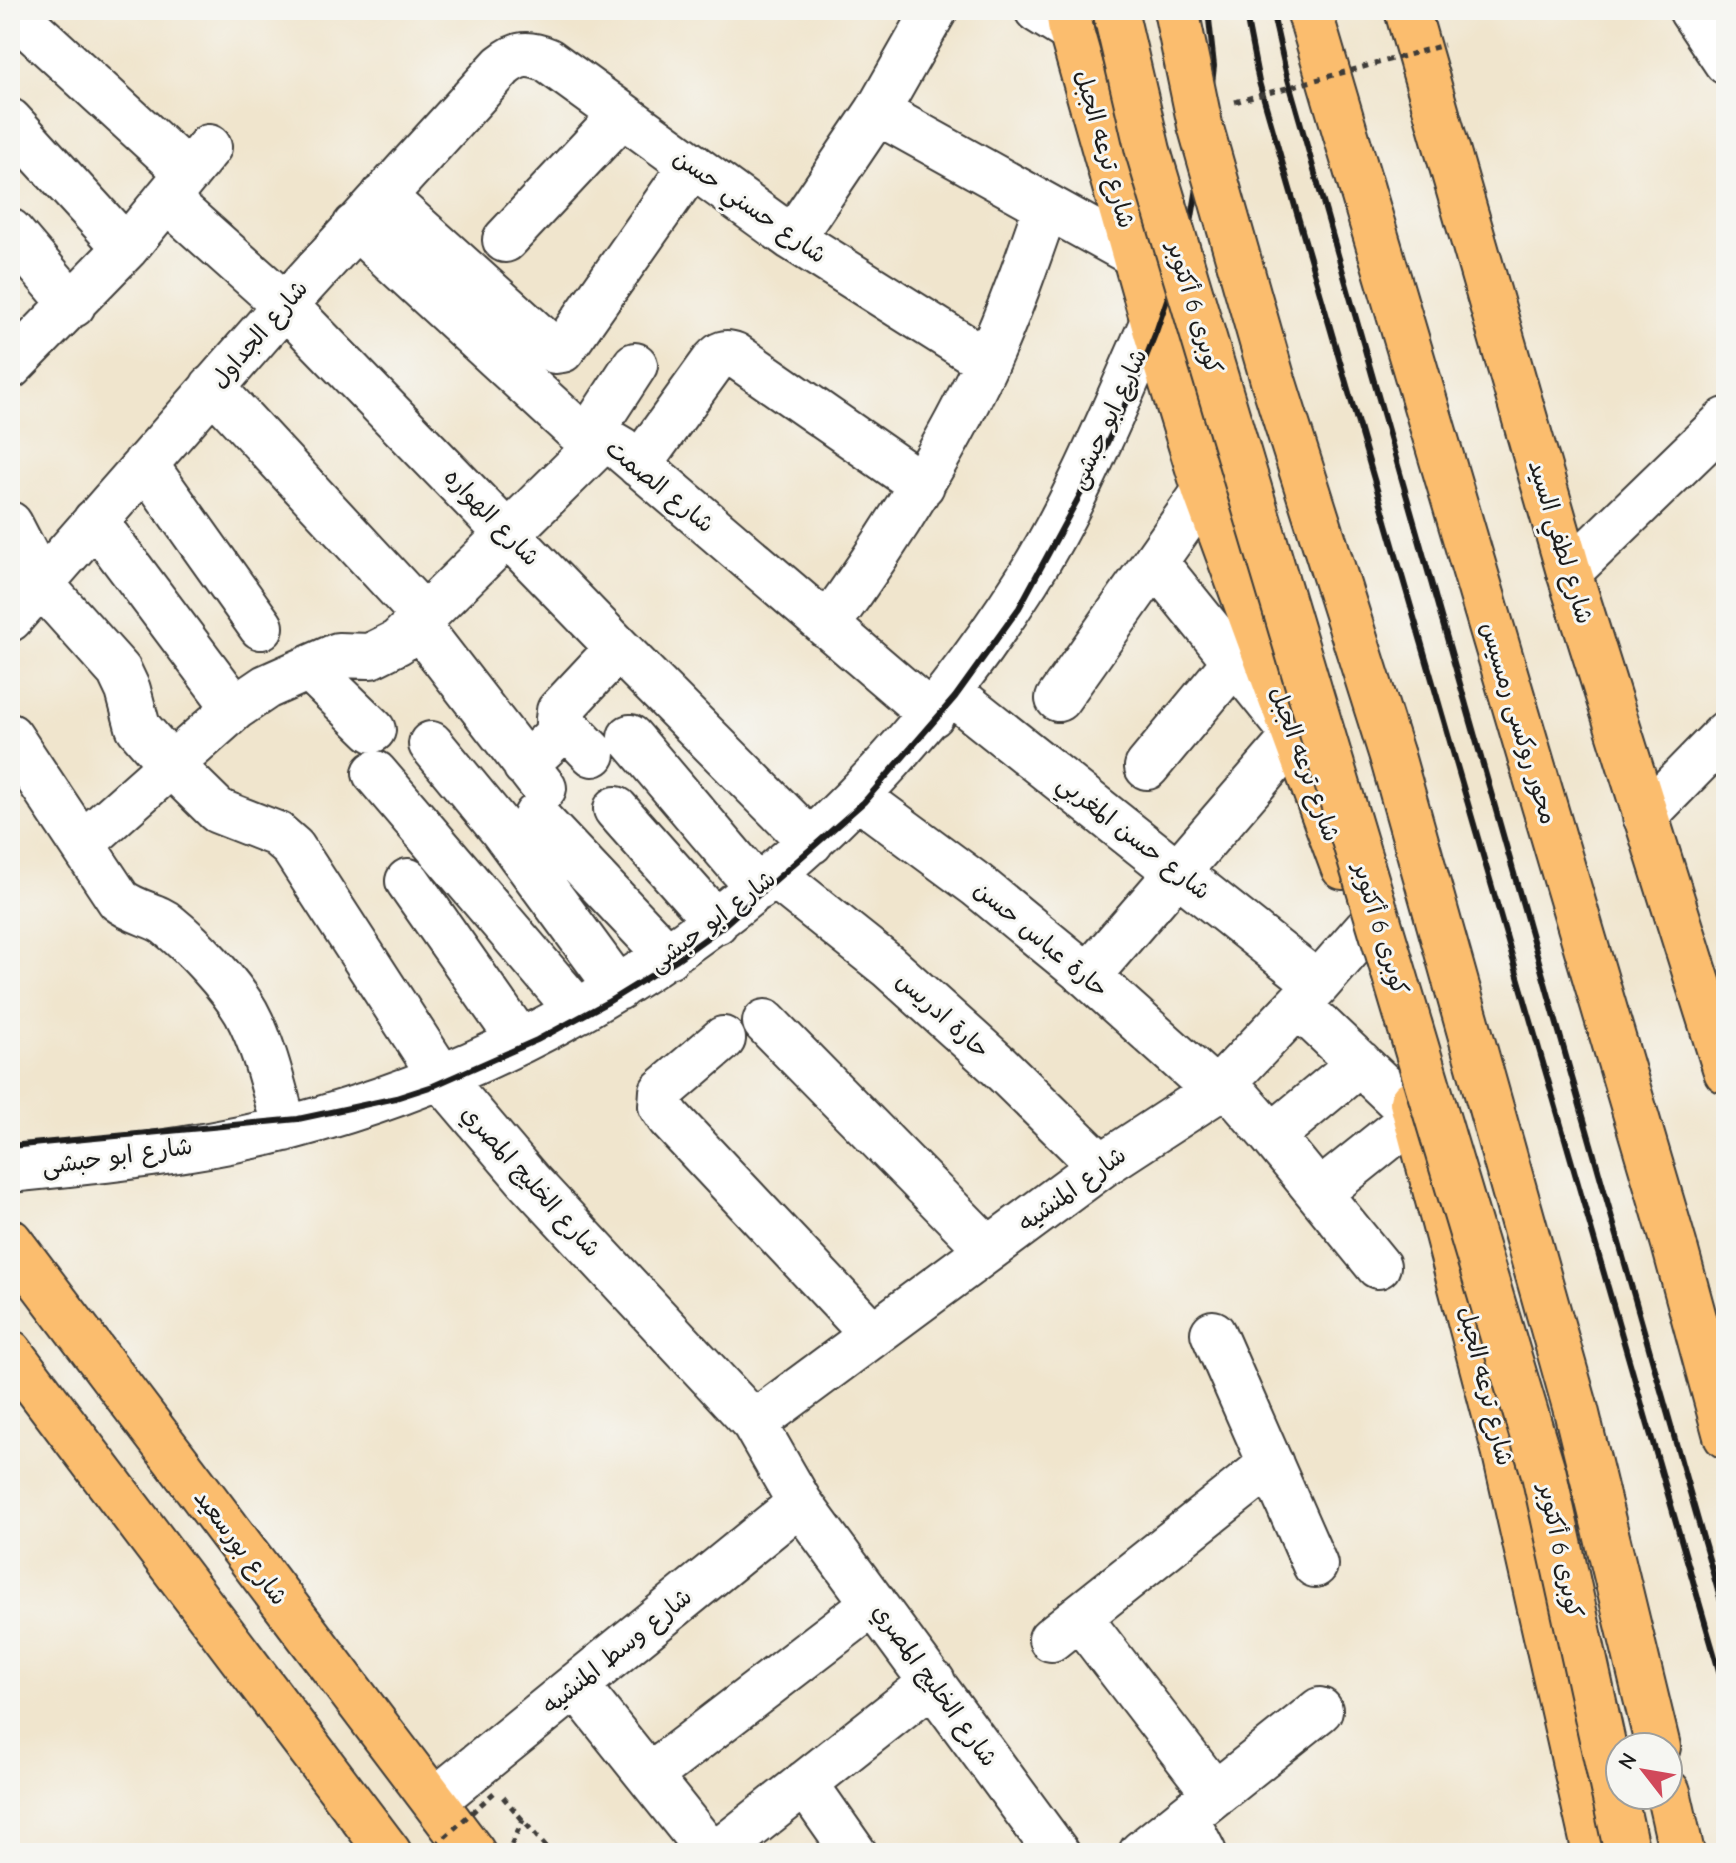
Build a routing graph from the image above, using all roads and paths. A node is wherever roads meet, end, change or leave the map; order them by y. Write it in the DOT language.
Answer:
graph roads {
  1 [pos="22,10"];
  2 [pos="935,10"];
  3 [pos="1115,10"];
  4 [pos="1176,10"];
  5 [pos="1309,10"];
  6 [pos="1407,10"];
  7 [pos="1691,10"];
  8 [pos="1058,17"];
  9 [pos="1444,45"];
  10 [pos="515,55"];
  11 [pos="1726,62"];
  12 [pos="1231,103"];
  13 [pos="877,112"];
  14 [pos="622,115"];
  15 [pos="10,121"];
  16 [pos="692,165"];
  17 [pos="188,173"];
  18 [pos="1046,207"];
  19 [pos="369,211"];
  20 [pos="10,231"];
  21 [pos="792,238"];
  22 [pos="505,240"];
  23 [pos="126,248"];
  24 [pos="1135,255"];
  25 [pos="73,305"];
  26 [pos="285,305"];
  27 [pos="1153,321"];
  28 [pos="987,361"];
  29 [pos="635,365"];
  30 [pos="10,367"];
  31 [pos="212,387"];
  32 [pos="1726,420"];
  33 [pos="597,436"];
  34 [pos="145,464"];
  35 [pos="639,465"];
  36 [pos="922,485"];
  37 [pos="1205,491"];
  38 [pos="95,521"];
  39 [pos="10,524"];
  40 [pos="508,533"];
  41 [pos="1155,562"];
  42 [pos="1569,572"];
  43 [pos="41,584"];
  44 [pos="10,619"];
  45 [pos="420,620"];
  46 [pos="827,626"];
  47 [pos="261,627"];
  48 [pos="618,648"];
  49 [pos="1235,661"];
  50 [pos="310,669"];
  51 [pos="1058,699"];
  52 [pos="941,703"];
  53 [pos="235,708"];
  54 [pos="558,718"];
  55 [pos="1726,733"];
  56 [pos="10,736"];
  57 [pos="1295,736"];
  58 [pos="431,744"];
  59 [pos="170,764"];
  60 [pos="1147,767"];
  61 [pos="535,790"];
  62 [pos="858,797"];
  63 [pos="616,809"];
  64 [pos="1645,816"];
  65 [pos="811,842"];
  66 [pos="82,844"];
  67 [pos="1178,871"];
  68 [pos="408,881"];
  69 [pos="766,882"];
  70 [pos="716,922"];
  71 [pos="1366,929"];
  72 [pos="668,956"];
  73 [pos="1088,976"];
  74 [pos="618,988"];
  75 [pos="1308,994"];
  76 [pos="578,1011"];
  77 [pos="765,1022"];
  78 [pos="723,1039"];
  79 [pos="520,1041"];
  80 [pos="1360,1063"];
  81 [pos="1725,1065"];
  82 [pos="441,1077"];
  83 [pos="1220,1086"];
  84 [pos="1415,1116"];
  85 [pos="285,1129"];
  86 [pos="1272,1136"];
  87 [pos="1101,1166"];
  88 [pos="10,1170"];
  89 [pos="1319,1193"];
  90 [pos="10,1241"];
  91 [pos="988,1249"];
  92 [pos="1378,1266"];
  93 [pos="1213,1333"];
  94 [pos="873,1335"];
  95 [pos="10,1352"];
  96 [pos="754,1423"];
  97 [pos="1726,1436"];
  98 [pos="1271,1464"];
  99 [pos="800,1503"];
  100 [pos="1315,1565"];
  101 [pos="874,1603"];
  102 [pos="933,1682"];
  103 [pos="576,1685"];
  104 [pos="1320,1710"];
  105 [pos="1654,1731"];
  106 [pos="649,1776"];
  107 [pos="489,1781"];
  108 [pos="805,1783"];
  109 [pos="497,1790"];
  110 [pos="435,1800"];
  111 [pos="1672,1811"];
  112 [pos="523,1820"];
  113 [pos="1202,1822"];
  114 [pos="389,1853"];
  115 [pos="427,1853"];
  116 [pos="473,1853"];
  117 [pos="508,1853"];
  118 [pos="551,1853"];
  119 [pos="710,1853"];
  120 [pos="717,1853"];
  121 [pos="854,1853"];
  122 [pos="1057,1853"];
  123 [pos="1141,1853"];
  124 [pos="1595,1853"];
  125 [pos="1627,1853"];
  126 [pos="1682,1853"];
  1 -- 17 [label="street, شارع الهواره"];
  2 -- 13 [label="street"];
  3 -- 125 [label="main road, كوبرى 6 أكتوبر, bridge"];
  4 -- 105 [label="main road, كوبرى 6 أكتوبر, bridge"];
  5 -- 97 [label="main road, محور روكسى رمسيس"];
  6 -- 42 [label="main road, شارع لطفي السيد"];
  7 -- 11 [label="street"];
  8 -- 24 [label="main road, شارع ترعه الجبل"];
  9 -- 12 [label="path, bridge"];
  10 -- 14 [label="street, شارع حسني حسن"];
  10 -- 19 [label="street, شارع الجداول"];
  13 -- 18 [label="street"];
  13 -- 21 [label="street"];
  14 -- 16 [label="street, شارع حسني حسن"];
  14 -- 22 [label="street"];
  15 -- 23 [label="street"];
  16 -- 19 [label="street"];
  16 -- 21 [label="street, شارع حسني حسن"];
  17 -- 23 [label="street"];
  17 -- 26 [label="street, شارع الهواره"];
  18 -- 24 [label="street"];
  18 -- 28 [label="street"];
  19 -- 26 [label="street, شارع الجداول"];
  19 -- 33 [label="street, شارع الصمت"];
  20 -- 25 [label="street"];
  21 -- 28 [label="street, شارع حسني حسن"];
  23 -- 25 [label="street"];
  24 -- 27 [label="main road, شارع ترعه الجبل"];
  25 -- 30 [label="street"];
  26 -- 31 [label="street, شارع الجداول"];
  26 -- 40 [label="street, شارع الهواره"];
  27 -- 37 [label="main road, شارع ترعه الجبل"];
  27 -- 52 [label="street, شارع ابو حبشى"];
  28 -- 36 [label="street"];
  29 -- 33 [label="street"];
  31 -- 34 [label="street, شارع الجداول"];
  31 -- 45 [label="street"];
  32 -- 42 [label="street"];
  33 -- 35 [label="street, شارع الصمت"];
  33 -- 40 [label="street"];
  34 -- 38 [label="street, شارع الجداول"];
  34 -- 47 [label="street"];
  35 -- 36 [label="street"];
  35 -- 46 [label="street, شارع الصمت"];
  36 -- 46 [label="street"];
  37 -- 41 [label="street"];
  37 -- 57 [label="main road, شارع ترعه الجبل"];
  38 -- 43 [label="street, شارع الجداول"];
  38 -- 53 [label="street"];
  39 -- 43 [label="street, شارع الخليج المصري"];
  40 -- 45 [label="street"];
  40 -- 48 [label="street, شارع الهواره"];
  41 -- 49 [label="street"];
  41 -- 51 [label="street"];
  42 -- 64 [label="main road, شارع لطفي السيد"];
  43 -- 44 [label="street, شارع الجداول"];
  43 -- 59 [label="street, شارع الخليج المصري"];
  45 -- 50 [label="street"];
  45 -- 61 [label="street"];
  46 -- 52 [label="street, شارع الصمت"];
  48 -- 54 [label="street"];
  48 -- 65 [label="street, شارع الهواره"];
  49 -- 57 [label="street"];
  49 -- 60 [label="street"];
  50 -- 53 [label="street"];
  50 -- 76 [label="street"];
  52 -- 62 [label="street, شارع ابو حبشى"];
  52 -- 67 [label="street, شارع حسن المغربي"];
  53 -- 59 [label="street"];
  54 -- 61 [label="street"];
  54 -- 69 [label="street, حارة ادريس"];
  55 -- 64 [label="street"];
  56 -- 66 [label="street"];
  57 -- 67 [label="street"];
  57 -- 71 [label="main road, شارع ترعه الجبل"];
  58 -- 74 [label="street"];
  59 -- 66 [label="street"];
  59 -- 82 [label="street, شارع الخليج المصري"];
  61 -- 72 [label="street"];
  62 -- 65 [label="street, شارع ابو حبشى"];
  62 -- 73 [label="street, حارة عباس حسن"];
  63 -- 70 [label="street"];
  64 -- 81 [label="main road, شارع لطفي السيد"];
  65 -- 69 [label="street, شارع ابو حبشى"];
  66 -- 85 [label="street"];
  67 -- 73 [label="street"];
  67 -- 75 [label="street, شارع حسن المغربي"];
  68 -- 79 [label="street"];
  69 -- 70 [label="street, شارع ابو حبشى"];
  69 -- 87 [label="street, حارة ادريس"];
  70 -- 72 [label="street, شارع ابو حبشى"];
  71 -- 75 [label="street, شارع المنشيه"];
  71 -- 84 [label="main road, شارع ترعه الجبل"];
  72 -- 74 [label="street, شارع ابو حبشى"];
  73 -- 83 [label="street, حارة عباس حسن"];
  74 -- 76 [label="street, شارع ابو حبشى"];
  75 -- 80 [label="street, شارع حسن المغربي"];
  75 -- 83 [label="street, شارع المنشيه"];
  76 -- 79 [label="street, شارع ابو حبشى"];
  77 -- 91 [label="street"];
  78 -- 94 [label="street"];
  79 -- 82 [label="street, شارع ابو حبشى"];
  80 -- 84 [label="street, شارع حسن المغربي"];
  80 -- 86 [label="street"];
  82 -- 85 [label="street, شارع ابو حبشى"];
  82 -- 96 [label="street, شارع الخليج المصري"];
  83 -- 86 [label="street, حارة عباس حسن"];
  83 -- 87 [label="street, شارع المنشيه"];
  84 -- 89 [label="street"];
  84 -- 124 [label="main road, شارع ترعه الجبل"];
  85 -- 88 [label="street, شارع ابو حبشى"];
  86 -- 89 [label="street, حارة عباس حسن"];
  87 -- 91 [label="street, شارع المنشيه"];
  89 -- 92 [label="street, حارة عباس حسن"];
  90 -- 110 [label="main road, شارع بورسعيد"];
  91 -- 94 [label="street, شارع المنشيه"];
  93 -- 98 [label="street"];
  94 -- 96 [label="street, شارع المنشيه"];
  95 -- 114 [label="main road"];
  96 -- 99 [label="street, شارع الخليج المصري"];
  98 -- 100 [label="street"];
  98 -- 113 [label="street"];
  99 -- 101 [label="street, شارع الخليج المصري"];
  99 -- 103 [label="street, شارع وسط المنشيه"];
  101 -- 102 [label="street, شارع الخليج المصري"];
  101 -- 106 [label="street"];
  102 -- 108 [label="street"];
  102 -- 122 [label="street, شارع الخليج المصري"];
  103 -- 106 [label="street"];
  103 -- 110 [label="street, شارع وسط المنشيه"];
  104 -- 113 [label="street"];
  106 -- 119 [label="street"];
  107 -- 109 [label="path"];
  108 -- 120 [label="street"];
  108 -- 121 [label="street"];
  109 -- 112 [label="path"];
  109 -- 115 [label="path, bridge"];
  110 -- 116 [label="main road, شارع بورسعيد"];
  111 -- 126 [label="main road"];
  112 -- 117 [label="path"];
  112 -- 118 [label="path"];
  113 -- 123 [label="street"];
}
